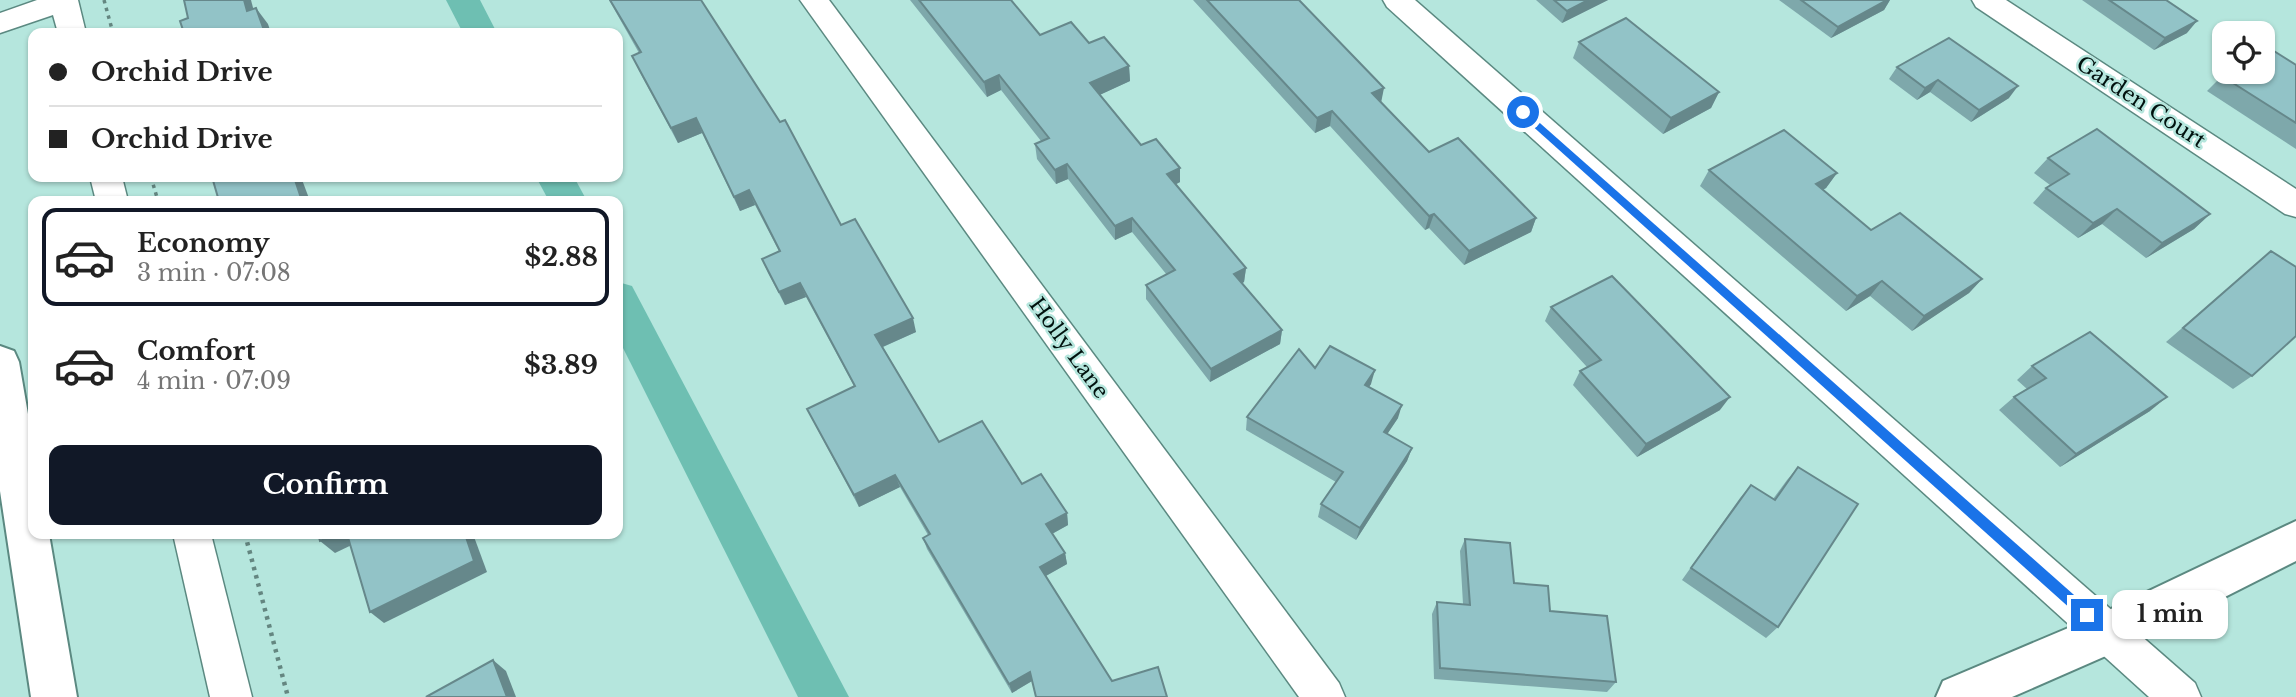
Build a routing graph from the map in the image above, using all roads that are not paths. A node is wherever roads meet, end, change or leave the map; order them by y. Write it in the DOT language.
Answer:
graph roads {
  1 [pos="814,0"];
  2 [pos="1398,0"];
  3 [pos="1986,0"];
  4 [pos="64,1"];
  5 [pos="0,23"];
  6 [pos="71,28"];
  7 [pos="2296,205"];
  8 [pos="0,362"];
  9 [pos="28,536"];
  10 [pos="29,539"];
  11 [pos="193,539"];
  12 [pos="2296,540"];
  13 [pos="2108,633"];
  14 [pos="54,697"];
  15 [pos="231,697"];
  16 [pos="1324,697"];
  17 [pos="1959,697"];
  18 [pos="2180,697"];
  1 -- 16 [label="street, Holly Lane"];
  2 -- 13 [label="street"];
  3 -- 7 [label="street, Garden Court"];
  4 -- 5 [label="street"];
  4 -- 6 [label="street"];
  8 -- 9 [label="street"];
  10 -- 14 [label="street"];
  11 -- 15 [label="street"];
  12 -- 13 [label="street"];
  13 -- 17 [label="street"];
  13 -- 18 [label="street"];
}
